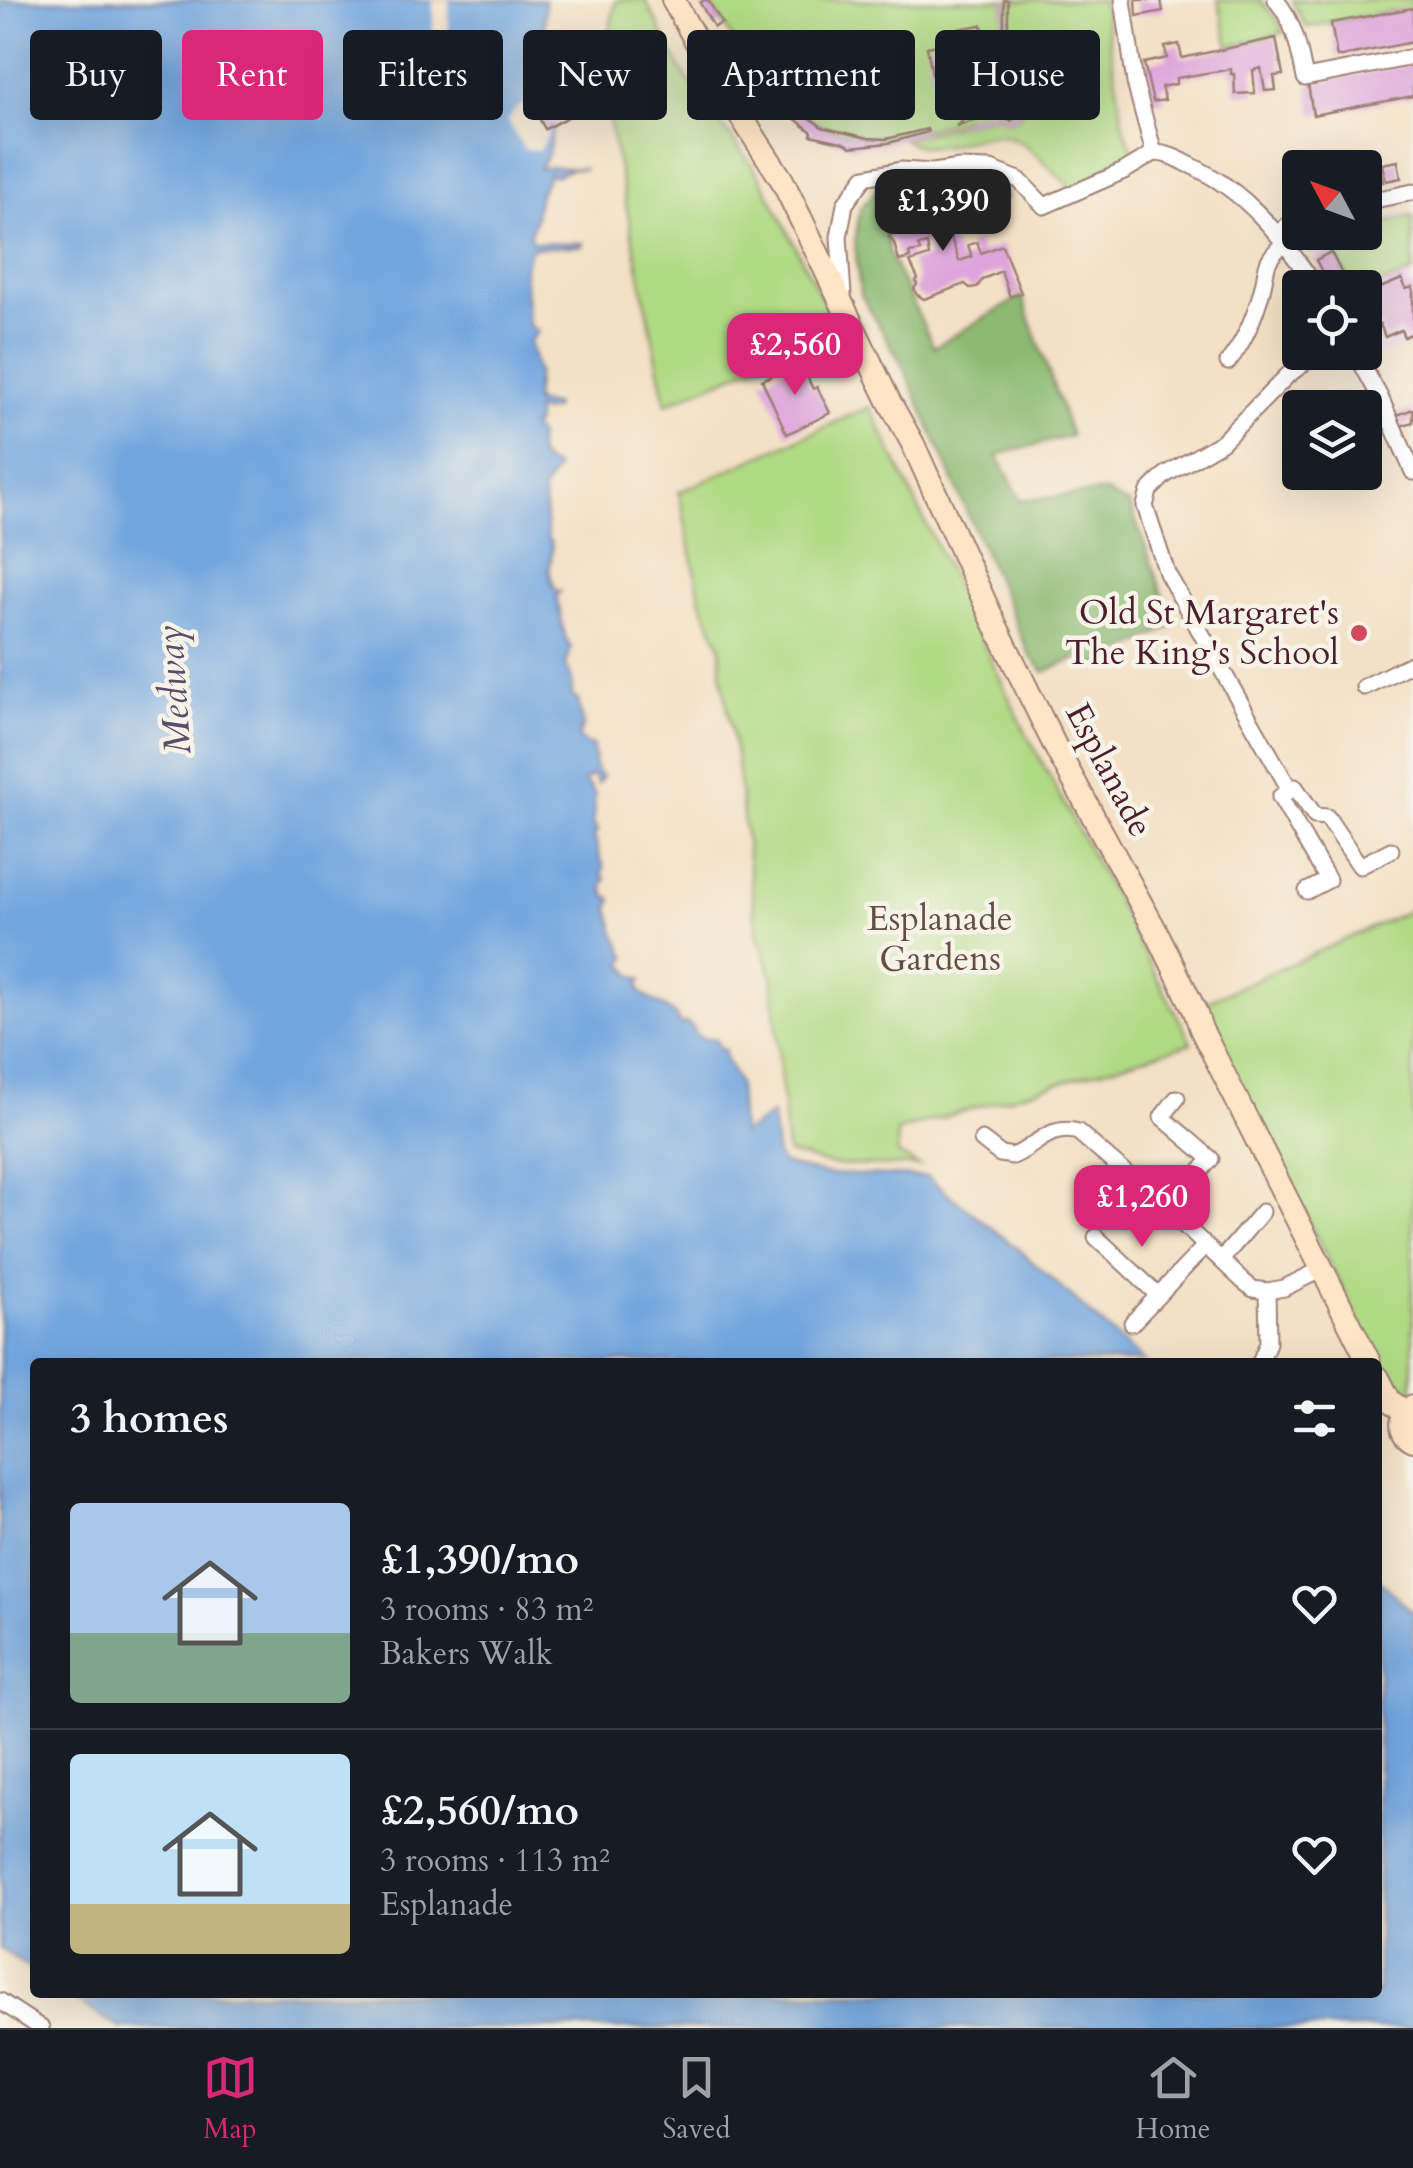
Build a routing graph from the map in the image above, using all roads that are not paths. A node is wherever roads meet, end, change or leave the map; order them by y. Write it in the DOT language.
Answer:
graph roads {
  1 [pos="674,0"];
  2 [pos="1123,0"];
  3 [pos="1276,0"];
  4 [pos="1413,57"];
  5 [pos="1154,153"];
  6 [pos="1413,192"];
  7 [pos="1382,198"];
  8 [pos="1282,238"];
  9 [pos="844,311"];
  10 [pos="1228,362"];
  11 [pos="1295,370"];
  12 [pos="1366,370"];
  13 [pos="1413,472"];
  14 [pos="1413,663"];
  15 [pos="1364,687"];
  16 [pos="1290,790"];
  17 [pos="1391,850"];
  18 [pos="1307,890"];
  19 [pos="1177,1098"];
  20 [pos="982,1140"];
  21 [pos="1166,1209"];
  22 [pos="1262,1212"];
  23 [pos="1096,1237"];
  24 [pos="1206,1246"];
  25 [pos="1221,1260"];
  26 [pos="1322,1270"];
  27 [pos="1266,1291"];
  28 [pos="1158,1296"];
  29 [pos="1132,1323"];
  30 [pos="1262,1358"];
  31 [pos="1367,1358"];
  32 [pos="1382,1386"];
  33 [pos="1409,1409"];
  34 [pos="1413,1440"];
  35 [pos="0,2001"];
  36 [pos="41,2028"];
  1 -- 9 [label="street, Esplanade"];
  2 -- 5 [label="street"];
  3 -- 4 [label="street"];
  5 -- 8 [label="street"];
  5 -- 9 [label="street"];
  6 -- 7 [label="street"];
  8 -- 10 [label="street"];
  9 -- 26 [label="street, Esplanade"];
  11 -- 16 [label="street"];
  12 -- 13 [label="street"];
  14 -- 15 [label="street"];
  16 -- 17 [label="street"];
  16 -- 18 [label="street"];
  19 -- 21 [label="street"];
  20 -- 21 [label="street"];
  21 -- 24 [label="street"];
  22 -- 25 [label="street"];
  23 -- 28 [label="street"];
  24 -- 25 [label="street"];
  24 -- 28 [label="street"];
  25 -- 27 [label="street"];
  26 -- 27 [label="street"];
  26 -- 31 [label="street, Esplanade"];
  27 -- 30 [label="street"];
  28 -- 29 [label="street"];
  32 -- 33 [label="street"];
  33 -- 34 [label="street"];
  35 -- 36 [label="street"];
}
